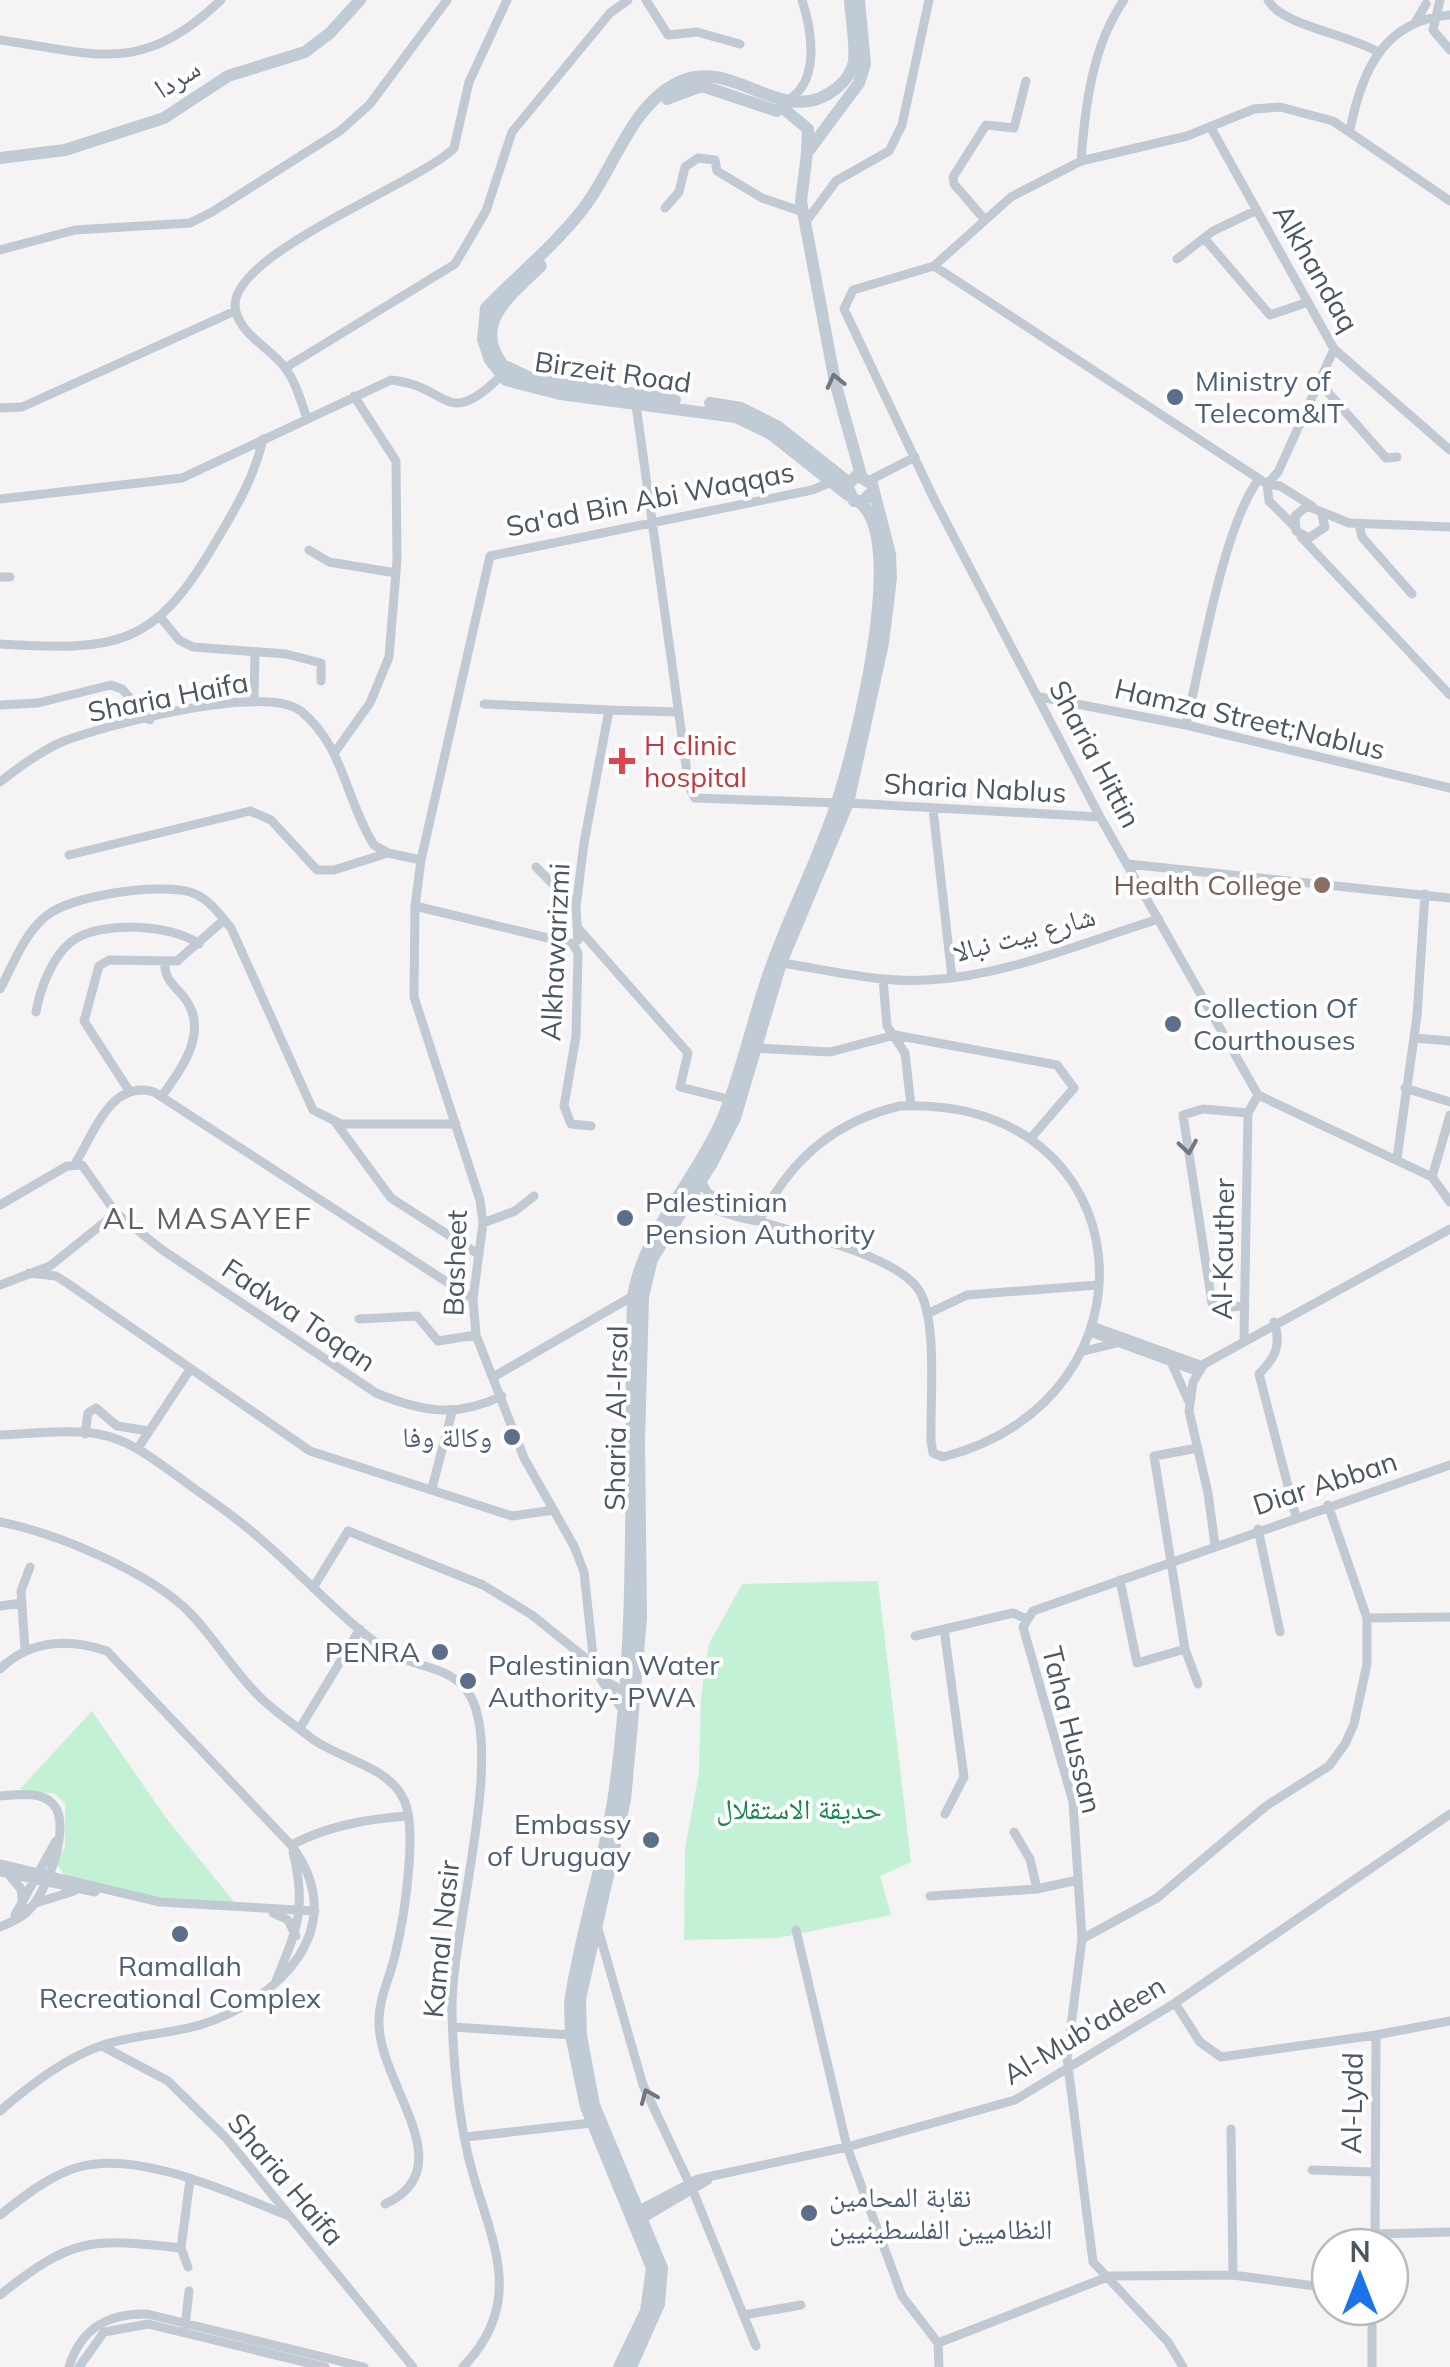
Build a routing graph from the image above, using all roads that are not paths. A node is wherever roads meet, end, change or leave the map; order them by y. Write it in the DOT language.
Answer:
graph roads {
  1 [pos="222,0"];
  2 [pos="360,0"];
  3 [pos="447,0"];
  4 [pos="507,0"];
  5 [pos="628,0"];
  6 [pos="646,0"];
  7 [pos="802,0"];
  8 [pos="850,0"];
  9 [pos="860,0"];
  10 [pos="929,0"];
  11 [pos="1268,0"];
  12 [pos="1440,0"];
  13 [pos="1120,2"];
  14 [pos="1425,2"];
  15 [pos="1450,15"];
  16 [pos="1434,17"];
  17 [pos="1413,25"];
  18 [pos="0,40"];
  19 [pos="740,44"];
  20 [pos="1450,50"];
  21 [pos="1378,52"];
  22 [pos="1026,81"];
  23 [pos="784,102"];
  24 [pos="1211,128"];
  25 [pos="1350,130"];
  26 [pos="807,153"];
  27 [pos="0,158"];
  28 [pos="1081,161"];
  29 [pos="1450,200"];
  30 [pos="665,208"];
  31 [pos="1257,210"];
  32 [pos="804,218"];
  33 [pos="985,220"];
  34 [pos="1204,238"];
  35 [pos="0,250"];
  36 [pos="1177,258"];
  37 [pos="930,267"];
  38 [pos="1308,302"];
  39 [pos="236,312"];
  40 [pos="1334,349"];
  41 [pos="286,368"];
  42 [pos="504,373"];
  43 [pos="1319,382"];
  44 [pos="354,396"];
  45 [pos="636,405"];
  46 [pos="0,408"];
  47 [pos="307,418"];
  48 [pos="263,439"];
  49 [pos="1450,450"];
  50 [pos="856,454"];
  51 [pos="1397,457"];
  52 [pos="912,458"];
  53 [pos="884,473"];
  54 [pos="1263,481"];
  55 [pos="828,482"];
  56 [pos="860,488"];
  57 [pos="0,500"];
  58 [pos="1317,509"];
  59 [pos="651,520"];
  60 [pos="1354,523"];
  61 [pos="1450,523"];
  62 [pos="1297,530"];
  63 [pos="1321,532"];
  64 [pos="309,550"];
  65 [pos="1325,560"];
  66 [pos="396,572"];
  67 [pos="1412,594"];
  68 [pos="161,618"];
  69 [pos="0,644"];
  70 [pos="255,652"];
  71 [pos="321,681"];
  72 [pos="1450,695"];
  73 [pos="1040,697"];
  74 [pos="254,701"];
  75 [pos="484,704"];
  76 [pos="0,706"];
  77 [pos="609,710"];
  78 [pos="678,712"];
  79 [pos="150,720"];
  80 [pos="1186,726"];
  81 [pos="335,752"];
  82 [pos="0,782"];
  83 [pos="1450,788"];
  84 [pos="842,803"];
  85 [pos="933,809"];
  86 [pos="1100,817"];
  87 [pos="388,853"];
  88 [pos="69,854"];
  89 [pos="421,860"];
  90 [pos="1128,864"];
  91 [pos="536,867"];
  92 [pos="1425,894"];
  93 [pos="1450,898"];
  94 [pos="416,906"];
  95 [pos="576,908"];
  96 [pos="1159,919"];
  97 [pos="224,920"];
  98 [pos="576,926"];
  99 [pos="199,944"];
  100 [pos="572,944"];
  101 [pos="165,963"];
  102 [pos="777,963"];
  103 [pos="952,978"];
  104 [pos="883,979"];
  105 [pos="0,989"];
  106 [pos="36,1012"];
  107 [pos="895,1036"];
  108 [pos="1414,1038"];
  109 [pos="1450,1042"];
  110 [pos="754,1048"];
  111 [pos="1405,1088"];
  112 [pos="128,1089"];
  113 [pos="1258,1095"];
  114 [pos="162,1096"];
  115 [pos="728,1099"];
  116 [pos="1450,1102"];
  117 [pos="912,1106"];
  118 [pos="1248,1113"];
  119 [pos="1450,1115"];
  120 [pos="336,1123"];
  121 [pos="456,1124"];
  122 [pos="590,1126"];
  123 [pos="1031,1138"];
  124 [pos="1397,1158"];
  125 [pos="75,1164"];
  126 [pos="1432,1177"];
  127 [pos="701,1180"];
  128 [pos="534,1196"];
  129 [pos="1450,1202"];
  130 [pos="0,1205"];
  131 [pos="682,1208"];
  132 [pos="116,1213"];
  133 [pos="759,1221"];
  134 [pos="483,1223"];
  135 [pos="1450,1229"];
  136 [pos="478,1254"];
  137 [pos="62,1256"];
  138 [pos="29,1273"];
  139 [pos="0,1285"];
  140 [pos="1098,1285"];
  141 [pos="75,1289"];
  142 [pos="633,1296"];
  143 [pos="473,1299"];
  144 [pos="1245,1306"];
  145 [pos="927,1314"];
  146 [pos="358,1320"];
  147 [pos="1274,1322"];
  148 [pos="1091,1329"];
  149 [pos="476,1336"];
  150 [pos="1244,1338"];
  151 [pos="1120,1343"];
  152 [pos="1223,1351"];
  153 [pos="1081,1352"];
  154 [pos="1175,1360"];
  155 [pos="1201,1369"];
  156 [pos="189,1371"];
  157 [pos="495,1376"];
  158 [pos="502,1396"];
  159 [pos="1189,1404"];
  160 [pos="452,1412"];
  161 [pos="149,1431"];
  162 [pos="85,1434"];
  163 [pos="0,1436"];
  164 [pos="138,1448"];
  165 [pos="1198,1448"];
  166 [pos="1450,1466"];
  167 [pos="432,1488"];
  168 [pos="1328,1505"];
  169 [pos="554,1510"];
  170 [pos="1296,1517"];
  171 [pos="0,1522"];
  172 [pos="1258,1529"];
  173 [pos="1215,1546"];
  174 [pos="1169,1562"];
  175 [pos="30,1568"];
  176 [pos="1120,1580"];
  177 [pos="313,1588"];
  178 [pos="20,1602"];
  179 [pos="0,1606"];
  180 [pos="1030,1615"];
  181 [pos="1450,1617"];
  182 [pos="1367,1618"];
  183 [pos="360,1629"];
  184 [pos="944,1629"];
  185 [pos="1280,1632"];
  186 [pos="914,1636"];
  187 [pos="25,1649"];
  188 [pos="1185,1649"];
  189 [pos="594,1666"];
  190 [pos="0,1669"];
  191 [pos="626,1675"];
  192 [pos="600,1678"];
  193 [pos="1198,1684"];
  194 [pos="625,1692"];
  195 [pos="623,1710"];
  196 [pos="300,1728"];
  197 [pos="0,1796"];
  198 [pos="945,1814"];
  199 [pos="1450,1814"];
  200 [pos="407,1816"];
  201 [pos="1014,1832"];
  202 [pos="291,1845"];
  203 [pos="52,1856"];
  204 [pos="0,1864"];
  205 [pos="8,1871"];
  206 [pos="43,1879"];
  207 [pos="1078,1880"];
  208 [pos="69,1881"];
  209 [pos="301,1883"];
  210 [pos="1038,1888"];
  211 [pos="77,1890"];
  212 [pos="108,1892"];
  213 [pos="930,1896"];
  214 [pos="34,1904"];
  215 [pos="22,1908"];
  216 [pos="261,1909"];
  217 [pos="301,1911"];
  218 [pos="314,1911"];
  219 [pos="597,1924"];
  220 [pos="0,1927"];
  221 [pos="796,1930"];
  222 [pos="296,1938"];
  223 [pos="1082,1939"];
  224 [pos="275,1983"];
  225 [pos="1175,2003"];
  226 [pos="1450,2021"];
  227 [pos="453,2027"];
  228 [pos="571,2035"];
  229 [pos="1376,2036"];
  230 [pos="102,2046"];
  231 [pos="1068,2072"];
  232 [pos="5,2102"];
  233 [pos="0,2110"];
  234 [pos="592,2122"];
  235 [pos="1230,2129"];
  236 [pos="466,2138"];
  237 [pos="847,2147"];
  238 [pos="1312,2170"];
  239 [pos="1374,2172"];
  240 [pos="190,2180"];
  241 [pos="690,2188"];
  242 [pos="385,2204"];
  243 [pos="0,2215"];
  244 [pos="638,2216"];
  245 [pos="293,2218"];
  246 [pos="1376,2227"];
  247 [pos="1450,2232"];
  248 [pos="1410,2233"];
  249 [pos="180,2248"];
  250 [pos="188,2267"];
  251 [pos="1233,2275"];
  252 [pos="1110,2276"];
  253 [pos="1310,2285"];
  254 [pos="189,2291"];
  255 [pos="0,2296"];
  256 [pos="801,2306"];
  257 [pos="744,2315"];
  258 [pos="1372,2327"];
  259 [pos="186,2328"];
  260 [pos="938,2342"];
  261 [pos="756,2346"];
  262 [pos="410,2365"];
  263 [pos="70,2367"];
  264 [pos="79,2367"];
  265 [pos="325,2367"];
  266 [pos="364,2367"];
  267 [pos="463,2367"];
  268 [pos="619,2367"];
  269 [pos="630,2367"];
  270 [pos="939,2367"];
  271 [pos="1183,2367"];
  272 [pos="1372,2367"];
  1 -- 18 [label="street"];
  2 -- 27 [label="main road, سردا"];
  3 -- 35 [label="street"];
  4 -- 39 [label="street"];
  5 -- 41 [label="street"];
  6 -- 19 [label="street"];
  7 -- 23 [label="street"];
  8 -- 23 [label="main road"];
  9 -- 26 [label="main road"];
  10 -- 32 [label="street"];
  11 -- 21 [label="street"];
  12 -- 14 [label="street"];
  12 -- 15 [label="street"];
  12 -- 16 [label="street"];
  13 -- 28 [label="street"];
  14 -- 16 [label="street"];
  14 -- 17 [label="street"];
  15 -- 16 [label="street"];
  16 -- 17 [label="street"];
  16 -- 20 [label="street"];
  17 -- 21 [label="street"];
  21 -- 25 [label="street"];
  22 -- 33 [label="street"];
  23 -- 26 [label="main road"];
  23 -- 42 [label="main road"];
  24 -- 25 [label="street"];
  24 -- 28 [label="street"];
  24 -- 31 [label="street, Alkhandaq"];
  25 -- 29 [label="street"];
  26 -- 32 [label="main road"];
  28 -- 33 [label="street"];
  30 -- 32 [label="street"];
  31 -- 34 [label="street"];
  31 -- 38 [label="street, Alkhandaq"];
  50 -- 32 [label="main road, one-way"];
  33 -- 37 [label="street"];
  34 -- 36 [label="street"];
  34 -- 38 [label="street"];
  37 -- 52 [label="street, Sharia Hittin"];
  37 -- 54 [label="street"];
  38 -- 40 [label="street, Alkhandaq"];
  39 -- 41 [label="street"];
  39 -- 46 [label="street"];
  40 -- 43 [label="street"];
  40 -- 49 [label="street, Alkhandaq"];
  41 -- 47 [label="street"];
  42 -- 44 [label="street"];
  42 -- 45 [label="main road, Birzeit Road"];
  42 -- 56 [label="main road"];
  43 -- 51 [label="street"];
  43 -- 54 [label="street"];
  44 -- 47 [label="street"];
  44 -- 66 [label="street"];
  45 -- 55 [label="main road, Birzeit Road"];
  45 -- 59 [label="street"];
  47 -- 48 [label="street"];
  48 -- 57 [label="street"];
  48 -- 68 [label="street"];
  50 -- 53 [label="main road"];
  50 -- 56 [label="main road"];
  52 -- 53 [label="street"];
  52 -- 73 [label="street, Sharia Hittin"];
  53 -- 56 [label="street"];
  54 -- 58 [label="street"];
  54 -- 62 [label="street"];
  54 -- 80 [label="street"];
  55 -- 56 [label="main road, Birzeit Road"];
  55 -- 59 [label="street, Sa'ad Bin Abi Waqqas"];
  56 -- 84 [label="main road, Sharia Al-Irsal"];
  58 -- 60 [label="street"];
  58 -- 62 [label="street"];
  58 -- 63 [label="street"];
  59 -- 78 [label="street"];
  59 -- 89 [label="street, Sa'ad Bin Abi Waqqas"];
  60 -- 61 [label="street"];
  60 -- 63 [label="street"];
  60 -- 67 [label="street"];
  62 -- 63 [label="street"];
  62 -- 65 [label="street"];
  63 -- 65 [label="street"];
  64 -- 66 [label="street"];
  65 -- 72 [label="street"];
  66 -- 81 [label="street"];
  68 -- 69 [label="street"];
  68 -- 70 [label="street"];
  70 -- 71 [label="street"];
  70 -- 74 [label="street"];
  73 -- 80 [label="street, Hamza Street;Nablus"];
  73 -- 86 [label="street, Sharia Hittin"];
  74 -- 79 [label="street, Sharia Haifa"];
  74 -- 81 [label="street, Sharia Haifa"];
  75 -- 77 [label="street"];
  76 -- 79 [label="street"];
  77 -- 78 [label="street"];
  77 -- 95 [label="street, Alkhawarizmi"];
  78 -- 84 [label="street, Sharia Nablus"];
  79 -- 82 [label="street, Sharia Haifa"];
  80 -- 83 [label="street, Hamza Street;Nablus"];
  81 -- 87 [label="street, Sharia Haifa"];
  84 -- 85 [label="street, Sharia Nablus"];
  84 -- 102 [label="main road, Sharia Al-Irsal"];
  85 -- 86 [label="street, Sharia Nablus"];
  85 -- 103 [label="street"];
  86 -- 90 [label="street, Sharia Hittin"];
  87 -- 88 [label="street"];
  87 -- 89 [label="street"];
  89 -- 94 [label="street, Basheet"];
  90 -- 92 [label="street"];
  90 -- 96 [label="street, Sharia Hittin"];
  91 -- 95 [label="street"];
  92 -- 93 [label="street"];
  92 -- 108 [label="street"];
  94 -- 100 [label="street"];
  94 -- 121 [label="street, Basheet"];
  95 -- 98 [label="street, Alkhawarizmi"];
  96 -- 103 [label="street, شارع بيت نبالا"];
  96 -- 113 [label="street, Sharia Hittin"];
  97 -- 99 [label="street"];
  97 -- 105 [label="street"];
  97 -- 120 [label="street"];
  98 -- 100 [label="street, Alkhawarizmi"];
  98 -- 115 [label="street"];
  99 -- 101 [label="street"];
  99 -- 106 [label="street"];
  100 -- 122 [label="street, Alkhawarizmi"];
  101 -- 112 [label="street"];
  101 -- 114 [label="street"];
  102 -- 104 [label="street, شارع بيت نبالا"];
  102 -- 110 [label="main road, Sharia Al-Irsal"];
  102 -- 115 [label="main road, Sharia Al-Irsal"];
  103 -- 104 [label="street, شارع بيت نبالا"];
  104 -- 107 [label="street"];
  107 -- 110 [label="street"];
  107 -- 117 [label="street"];
  107 -- 123 [label="street"];
  108 -- 109 [label="street"];
  108 -- 111 [label="street"];
  110 -- 127 [label="main road, Sharia Al-Irsal"];
  111 -- 116 [label="street"];
  111 -- 124 [label="street"];
  112 -- 114 [label="street"];
  112 -- 125 [label="street"];
  113 -- 118 [label="street, Al-Kauther"];
  113 -- 124 [label="street"];
  114 -- 143 [label="street"];
  115 -- 142 [label="main road, Sharia Al-Irsal"];
  117 -- 123 [label="street"];
  117 -- 133 [label="street"];
  118 -- 144 [label="street, Al-Kauther"];
  118 -- 144 [label="street, one-way"];
  119 -- 126 [label="street"];
  120 -- 121 [label="street"];
  120 -- 136 [label="street"];
  121 -- 134 [label="street, Basheet"];
  123 -- 140 [label="street"];
  124 -- 126 [label="street"];
  125 -- 130 [label="street"];
  125 -- 132 [label="street, Fadwa Toqan"];
  126 -- 129 [label="street"];
  127 -- 131 [label="main road, Sharia Al-Irsal"];
  127 -- 133 [label="street"];
  128 -- 134 [label="street"];
  131 -- 133 [label="street"];
  131 -- 219 [label="main road, Sharia Al-Irsal"];
  132 -- 137 [label="street"];
  132 -- 160 [label="street, Fadwa Toqan"];
  133 -- 145 [label="street"];
  134 -- 136 [label="street, Basheet"];
  135 -- 147 [label="street"];
  136 -- 143 [label="street, Basheet"];
  137 -- 138 [label="street"];
  137 -- 141 [label="street"];
  138 -- 139 [label="street"];
  138 -- 141 [label="street"];
  140 -- 145 [label="street"];
  140 -- 148 [label="street"];
  141 -- 156 [label="street"];
  142 -- 157 [label="street"];
  142 -- 191 [label="main road, Sharia Al-Irsal"];
  143 -- 149 [label="street, Basheet"];
  144 -- 150 [label="street, Al-Kauther"];
  145 -- 153 [label="street"];
  146 -- 149 [label="street"];
  147 -- 150 [label="street"];
  147 -- 170 [label="street"];
  148 -- 151 [label="street"];
  148 -- 153 [label="street"];
  148 -- 154 [label="street"];
  149 -- 157 [label="street, Basheet"];
  150 -- 152 [label="street, Al-Kauther"];
  151 -- 153 [label="street"];
  151 -- 154 [label="street"];
  152 -- 154 [label="street"];
  152 -- 155 [label="street, Al-Kauther"];
  154 -- 155 [label="street"];
  154 -- 159 [label="street"];
  155 -- 159 [label="street"];
  156 -- 161 [label="street"];
  156 -- 167 [label="street"];
  157 -- 158 [label="street, Basheet"];
  158 -- 160 [label="street, Fadwa Toqan"];
  158 -- 169 [label="street, Basheet"];
  159 -- 165 [label="street"];
  160 -- 167 [label="street"];
  161 -- 162 [label="street"];
  161 -- 164 [label="street"];
  162 -- 163 [label="street"];
  162 -- 164 [label="street"];
  164 -- 177 [label="street, Kamal Nasir"];
  165 -- 173 [label="street"];
  165 -- 174 [label="street"];
  166 -- 168 [label="street, Diar Abban"];
  167 -- 169 [label="street"];
  168 -- 170 [label="street, Diar Abban"];
  168 -- 182 [label="street"];
  169 -- 189 [label="street, Basheet"];
  170 -- 172 [label="street, Diar Abban"];
  171 -- 196 [label="street"];
  172 -- 173 [label="street, Diar Abban"];
  172 -- 185 [label="street"];
  173 -- 174 [label="street"];
  174 -- 176 [label="street"];
  174 -- 188 [label="street"];
  175 -- 178 [label="street"];
  176 -- 180 [label="street"];
  176 -- 188 [label="street"];
  177 -- 183 [label="street, Kamal Nasir"];
  177 -- 189 [label="street"];
  178 -- 179 [label="street"];
  178 -- 187 [label="street"];
  180 -- 184 [label="street"];
  180 -- 207 [label="street, Taha Hussan"];
  181 -- 182 [label="street"];
  182 -- 223 [label="street"];
  183 -- 196 [label="street"];
  183 -- 227 [label="street, Kamal Nasir"];
  184 -- 186 [label="street"];
  184 -- 198 [label="street"];
  187 -- 190 [label="street"];
  187 -- 202 [label="street"];
  188 -- 193 [label="street"];
  189 -- 192 [label="street, Basheet"];
  191 -- 192 [label="street"];
  191 -- 194 [label="main road, Sharia Al-Irsal"];
  192 -- 194 [label="street"];
  192 -- 195 [label="street, Basheet"];
  194 -- 195 [label="main road, Sharia Al-Irsal"];
  195 -- 228 [label="main road, Sharia Al-Irsal"];
  196 -- 200 [label="street"];
  197 -- 203 [label="street"];
  199 -- 225 [label="street, Al-Mub'adeen"];
  200 -- 202 [label="street"];
  200 -- 242 [label="street"];
  201 -- 210 [label="street"];
  202 -- 209 [label="street"];
  202 -- 218 [label="street"];
  203 -- 205 [label="street"];
  203 -- 206 [label="street"];
  203 -- 208 [label="street"];
  204 -- 205 [label="street"];
  205 -- 206 [label="street"];
  205 -- 215 [label="street"];
  206 -- 208 [label="street"];
  206 -- 211 [label="street"];
  206 -- 214 [label="street"];
  206 -- 215 [label="street"];
  207 -- 210 [label="street"];
  207 -- 223 [label="street, Taha Hussan"];
  208 -- 212 [label="street"];
  209 -- 216 [label="street"];
  209 -- 217 [label="street"];
  210 -- 213 [label="street"];
  211 -- 212 [label="street"];
  211 -- 214 [label="street"];
  212 -- 216 [label="street"];
  214 -- 220 [label="street"];
  215 -- 220 [label="street"];
  216 -- 217 [label="street"];
  216 -- 222 [label="street"];
  217 -- 218 [label="street"];
  217 -- 222 [label="street"];
  218 -- 224 [label="street"];
  241 -- 219 [label="street, one-way"];
  219 -- 244 [label="main road, Sharia Al-Irsal"];
  221 -- 237 [label="street"];
  222 -- 224 [label="street"];
  223 -- 231 [label="street, Taha Hussan"];
  224 -- 230 [label="street"];
  225 -- 229 [label="street"];
  225 -- 231 [label="street, Al-Mub'adeen"];
  226 -- 229 [label="street, Al-Lydd"];
  227 -- 228 [label="street"];
  227 -- 236 [label="street, Kamal Nasir"];
  228 -- 234 [label="main road, Sharia Al-Irsal"];
  229 -- 239 [label="street, Al-Lydd"];
  230 -- 232 [label="street"];
  230 -- 245 [label="street, Sharia Haifa"];
  231 -- 237 [label="street, Al-Mub'adeen"];
  231 -- 252 [label="street, Taha Hussan"];
  232 -- 233 [label="street"];
  234 -- 236 [label="street"];
  234 -- 244 [label="main road, Sharia Al-Irsal"];
  235 -- 251 [label="street"];
  236 -- 267 [label="street, Kamal Nasir"];
  237 -- 241 [label="street, Al-Mub'adeen"];
  237 -- 260 [label="street"];
  238 -- 239 [label="street"];
  239 -- 246 [label="street, Al-Lydd"];
  240 -- 243 [label="street"];
  240 -- 245 [label="street"];
  240 -- 249 [label="street"];
  241 -- 244 [label="street, Al-Mub'adeen"];
  241 -- 257 [label="street"];
  244 -- 268 [label="main road, Sharia Al-Irsal"];
  244 -- 269 [label="main road, Sharia Al-Irsal"];
  245 -- 262 [label="street, Sharia Haifa"];
  247 -- 248 [label="street"];
  249 -- 250 [label="street"];
  249 -- 255 [label="street"];
  251 -- 252 [label="street"];
  251 -- 253 [label="street"];
  252 -- 260 [label="street"];
  252 -- 271 [label="street, Taha Hussan"];
  254 -- 259 [label="street"];
  256 -- 257 [label="street"];
  257 -- 261 [label="street"];
  258 -- 272 [label="street"];
  259 -- 263 [label="street"];
  259 -- 264 [label="street"];
  259 -- 265 [label="street"];
  259 -- 266 [label="street"];
  260 -- 270 [label="street"];
}
